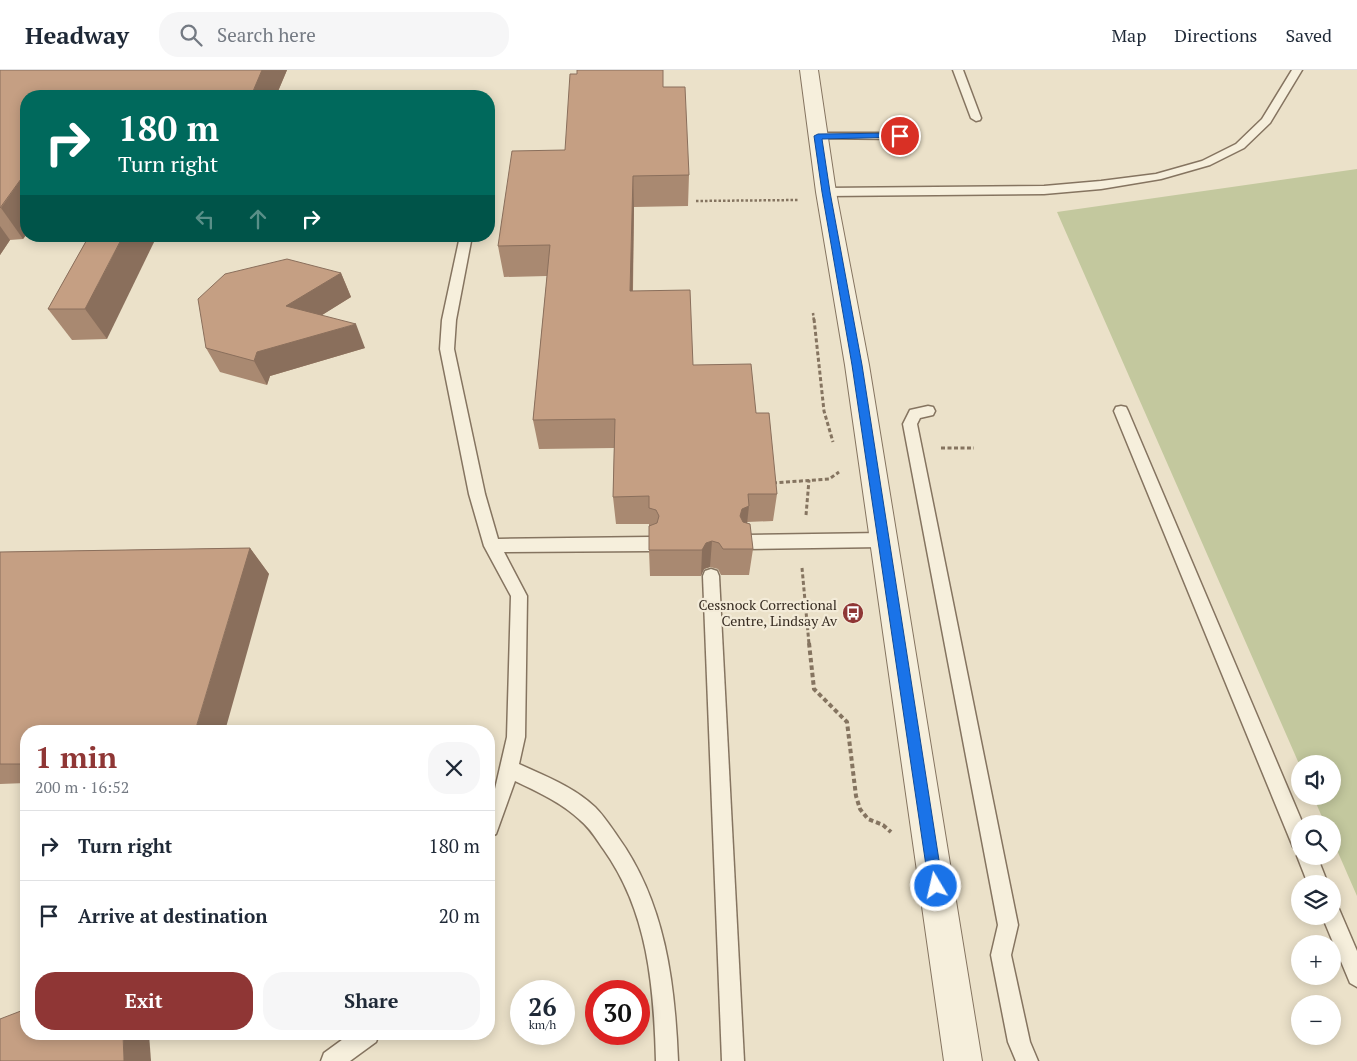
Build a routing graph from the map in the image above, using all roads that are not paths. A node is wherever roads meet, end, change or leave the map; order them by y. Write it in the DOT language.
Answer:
graph roads {
  1 [pos="809,70"];
  2 [pos="958,70"];
  3 [pos="1297,70"];
  4 [pos="976,118"];
  5 [pos="818,136"];
  6 [pos="900,136"];
  7 [pos="826,196"];
  8 [pos="465,242"];
  9 [pos="928,411"];
  10 [pos="1121,411"];
  11 [pos="882,540"];
  12 [pos="747,542"];
  13 [pos="650,544"];
  14 [pos="492,546"];
  15 [pos="711,576"];
  16 [pos="510,769"];
  17 [pos="495,810"];
  18 [pos="1291,818"];
  19 [pos="1008,925"];
  20 [pos="1336,925"];
  21 [pos="1357,976"];
  22 [pos="360,1040"];
  23 [pos="332,1061"];
  24 [pos="667,1061"];
  25 [pos="733,1061"];
  26 [pos="963,1061"];
  27 [pos="1027,1061"];
  1 -- 5 [label="street"];
  2 -- 4 [label="lane"];
  3 -- 7 [label="lane"];
  5 -- 6 [label="lane"];
  5 -- 7 [label="street"];
  7 -- 11 [label="street"];
  8 -- 14 [label="lane"];
  9 -- 19 [label="lane"];
  10 -- 18 [label="lane"];
  11 -- 12 [label="lane"];
  11 -- 26 [label="street"];
  13 -- 14 [label="lane"];
  14 -- 16 [label="lane"];
  15 -- 25 [label="lane"];
  16 -- 17 [label="lane"];
  16 -- 24 [label="lane"];
  19 -- 27 [label="lane"];
  20 -- 21 [label="lane"];
  22 -- 23 [label="lane"];
}
